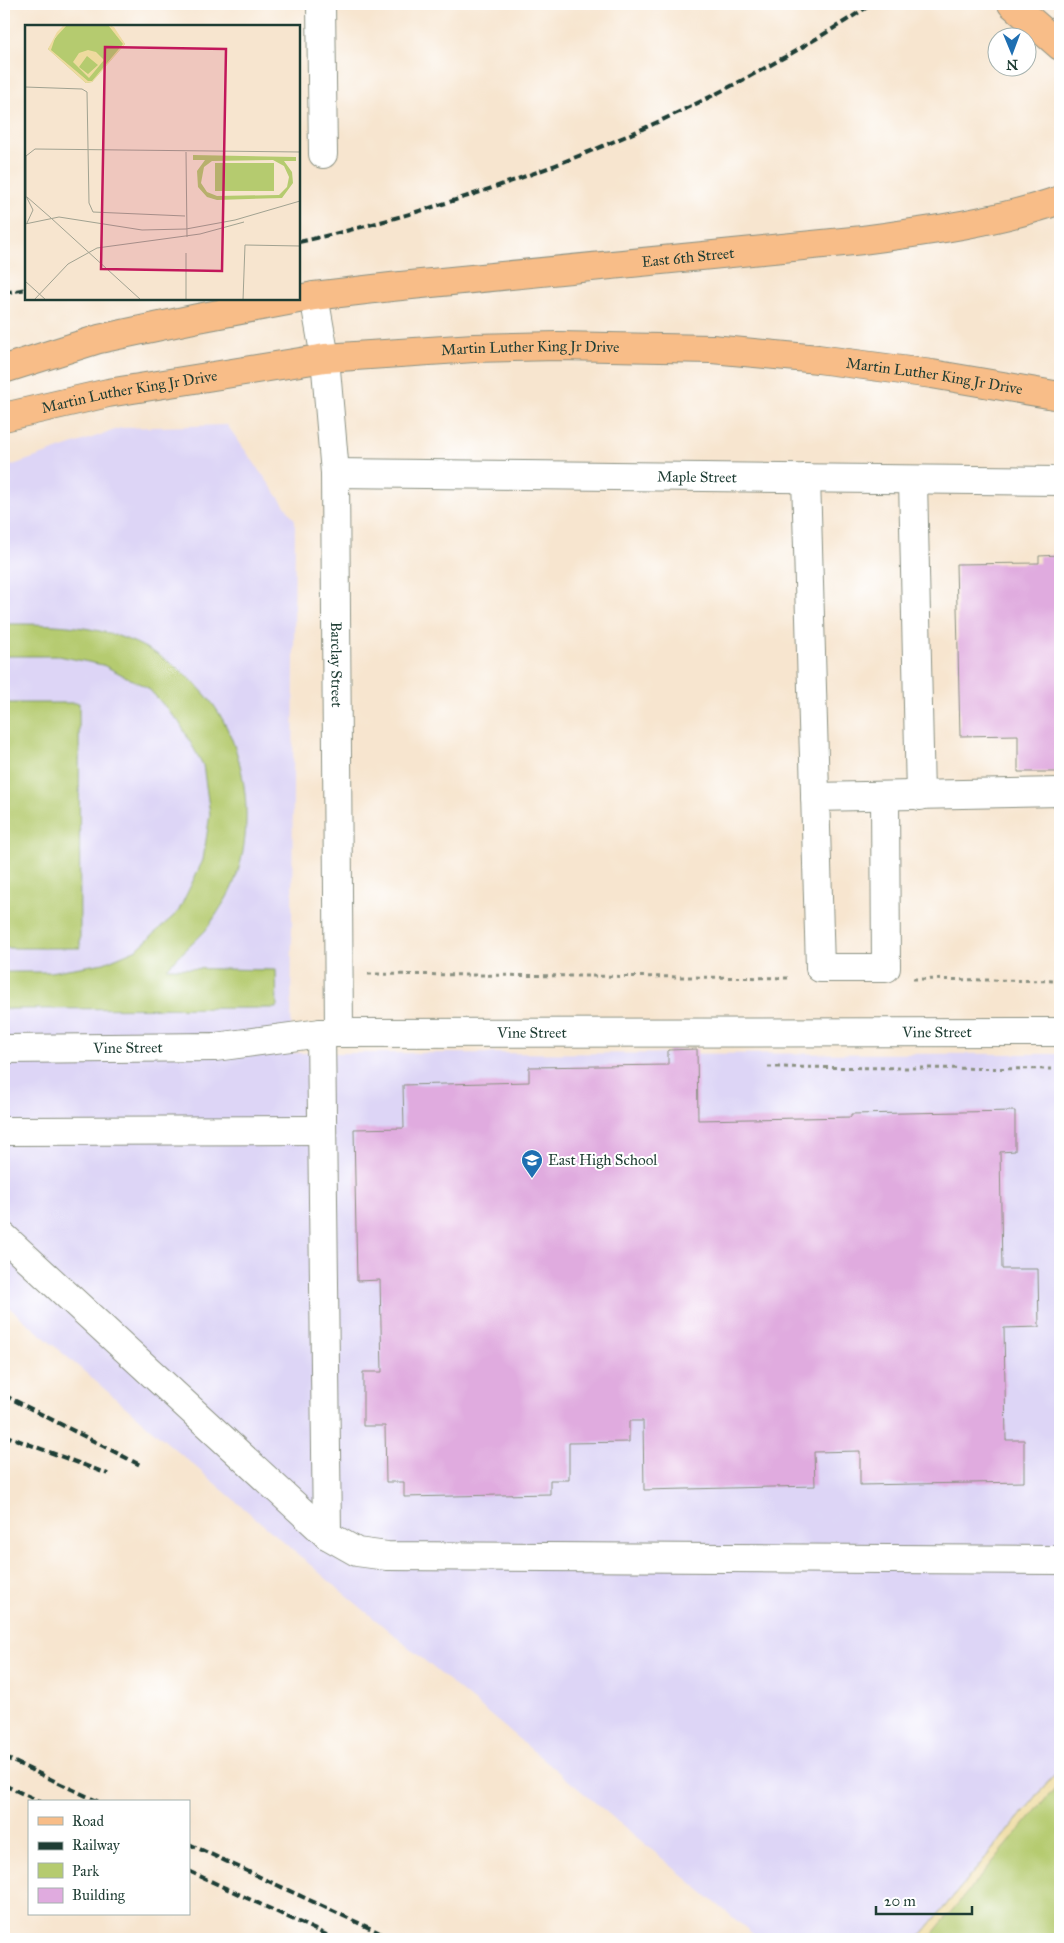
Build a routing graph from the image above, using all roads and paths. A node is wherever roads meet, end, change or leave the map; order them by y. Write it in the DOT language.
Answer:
graph roads {
  1 [pos="321,4"];
  2 [pos="1012,4"];
  3 [pos="1059,42"];
  4 [pos="324,154"];
  5 [pos="1060,200"];
  6 [pos="314,296"];
  7 [pos="300,299"];
  8 [pos="293,300"];
  9 [pos="325,358"];
  10 [pos="4,368"];
  11 [pos="1060,396"];
  12 [pos="4,417"];
  13 [pos="335,473"];
  14 [pos="806,478"];
  15 [pos="913,480"];
  16 [pos="1060,482"];
  17 [pos="1060,792"];
  18 [pos="920,796"];
  19 [pos="815,797"];
  20 [pos="885,797"];
  21 [pos="361,974"];
  22 [pos="800,978"];
  23 [pos="907,979"];
  24 [pos="1060,981"];
  25 [pos="1060,1032"];
  26 [pos="330,1033"];
  27 [pos="4,1049"];
  28 [pos="768,1066"];
  29 [pos="1060,1069"];
  30 [pos="322,1130"];
  31 [pos="4,1131"];
  32 [pos="4,1237"];
  33 [pos="327,1535"];
  34 [pos="1060,1560"];
  1 -- 4 [label="street"];
  2 -- 3 [label="main road"];
  5 -- 6 [label="main road, East 6th Street"];
  6 -- 7 [label="main road"];
  6 -- 9 [label="street, Barclay Street"];
  8 -- 10 [label="main road"];
  9 -- 11 [label="main road, Martin Luther King Jr Drive"];
  9 -- 12 [label="main road, Martin Luther King Jr Drive"];
  9 -- 13 [label="street, Barclay Street"];
  13 -- 14 [label="street, Maple Street"];
  13 -- 26 [label="street, Barclay Street"];
  14 -- 15 [label="street, Maple Street"];
  14 -- 19 [label="street"];
  15 -- 16 [label="street, Maple Street"];
  15 -- 18 [label="street"];
  17 -- 18 [label="street"];
  18 -- 20 [label="street"];
  19 -- 20 [label="street"];
  19 -- 20 [label="street"];
  21 -- 22 [label="path"];
  23 -- 24 [label="path"];
  25 -- 26 [label="street, Vine Street"];
  26 -- 27 [label="street, Vine Street"];
  26 -- 30 [label="street, Barclay Street"];
  28 -- 29 [label="path"];
  30 -- 31 [label="street"];
  30 -- 33 [label="street, Barclay Street"];
  32 -- 33 [label="street"];
  33 -- 34 [label="street"];
}
